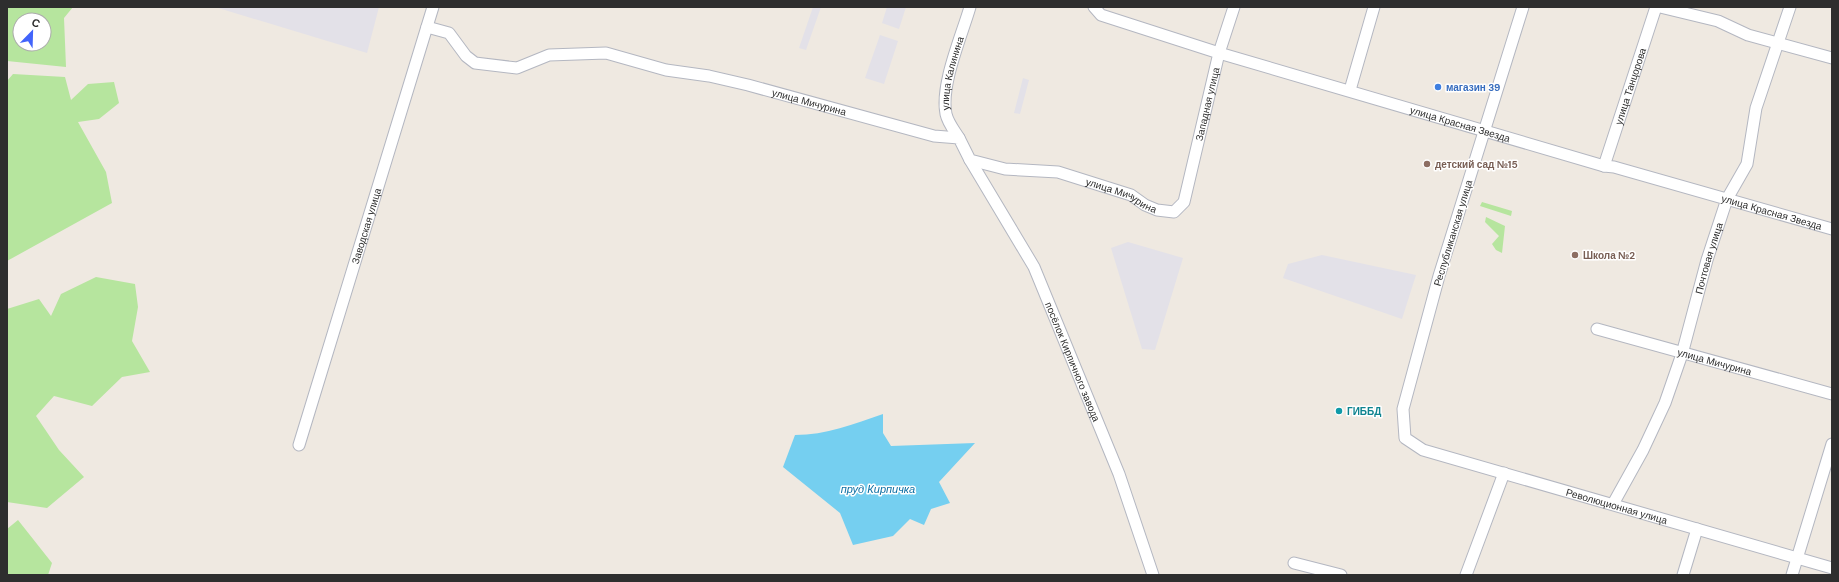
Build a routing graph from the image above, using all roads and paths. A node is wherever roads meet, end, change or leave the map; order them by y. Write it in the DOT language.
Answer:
graph roads {
  1 [pos="433,7"];
  2 [pos="970,7"];
  3 [pos="1094,7"];
  4 [pos="1234,7"];
  5 [pos="1374,7"];
  6 [pos="1523,7"];
  7 [pos="1656,7"];
  8 [pos="1660,7"];
  9 [pos="1790,7"];
  10 [pos="427,27"];
  11 [pos="1778,42"];
  12 [pos="1219,53"];
  13 [pos="1832,58"];
  14 [pos="1350,90"];
  15 [pos="1484,131"];
  16 [pos="959,138"];
  17 [pos="970,160"];
  18 [pos="1604,166"];
  19 [pos="1727,199"];
  20 [pos="1184,202"];
  21 [pos="1832,229"];
  22 [pos="1597,329"];
  23 [pos="1682,354"];
  24 [pos="1832,394"];
  25 [pos="1405,438"];
  26 [pos="1832,444"];
  27 [pos="299,445"];
  28 [pos="1504,473"];
  29 [pos="1613,504"];
  30 [pos="1697,529"];
  31 [pos="1797,558"];
  32 [pos="1294,563"];
  33 [pos="1832,568"];
  34 [pos="1153,575"];
  35 [pos="1341,575"];
  36 [pos="1466,575"];
  37 [pos="1683,575"];
  38 [pos="1792,575"];
  1 -- 10 [label="street, Заводская улица"];
  2 -- 16 [label="street, улица Калинина"];
  3 -- 12 [label="street, улица Красная Звезда"];
  4 -- 12 [label="street, Западная улица"];
  5 -- 14 [label="street"];
  6 -- 15 [label="street, Республиканская улица"];
  7 -- 18 [label="street, улица Танцорова"];
  8 -- 11 [label="street"];
  9 -- 11 [label="street, Почтовая улица"];
  10 -- 16 [label="street, улица Мичурина"];
  10 -- 27 [label="street, Заводская улица"];
  11 -- 13 [label="street"];
  11 -- 19 [label="street, Почтовая улица"];
  12 -- 14 [label="street, улица Красная Звезда"];
  12 -- 20 [label="street, Западная улица"];
  14 -- 15 [label="street, улица Красная Звезда"];
  15 -- 18 [label="street, улица Красная Звезда"];
  15 -- 25 [label="street, Республиканская улица"];
  16 -- 17 [label="street"];
  17 -- 20 [label="street, улица Мичурина"];
  17 -- 34 [label="street, посёлок Кирпичного завода"];
  18 -- 19 [label="street, улица Красная Звезда"];
  19 -- 21 [label="street, улица Красная Звезда"];
  19 -- 23 [label="street, Почтовая улица"];
  22 -- 23 [label="street, улица Мичурина"];
  23 -- 24 [label="street, улица Мичурина"];
  23 -- 29 [label="street, Почтовая улица"];
  25 -- 28 [label="street, Революционная улица"];
  26 -- 31 [label="street"];
  28 -- 29 [label="street, Революционная улица"];
  28 -- 36 [label="street"];
  29 -- 30 [label="street, Революционная улица"];
  30 -- 31 [label="street, Революционная улица"];
  30 -- 37 [label="street"];
  31 -- 33 [label="street, Революционная улица"];
  31 -- 38 [label="street"];
  32 -- 35 [label="street"];
}
